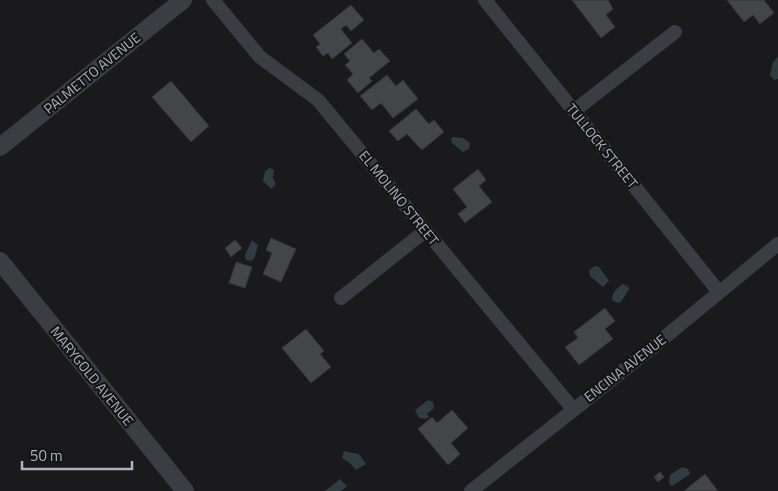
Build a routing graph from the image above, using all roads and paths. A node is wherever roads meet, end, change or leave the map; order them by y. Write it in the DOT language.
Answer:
graph roads {
  1 [pos="183,0"];
  2 [pos="213,0"];
  3 [pos="485,0"];
  4 [pos="675,32"];
  5 [pos="574,112"];
  6 [pos="0,147"];
  7 [pos="425,231"];
  8 [pos="778,244"];
  9 [pos="0,261"];
  10 [pos="720,292"];
  11 [pos="341,298"];
  12 [pos="573,409"];
  13 [pos="185,491"];
  14 [pos="471,491"];
  1 -- 6 [label="street, PALMETTO AVENUE"];
  2 -- 7 [label="street, EL MOLINO STREET"];
  3 -- 5 [label="street, TULLOCK STREET"];
  4 -- 5 [label="street"];
  5 -- 10 [label="street, TULLOCK STREET"];
  7 -- 11 [label="street"];
  7 -- 12 [label="street, EL MOLINO STREET"];
  8 -- 10 [label="street, ENCINA AVENUE"];
  9 -- 13 [label="street, MARYGOLD AVENUE"];
  10 -- 12 [label="street, ENCINA AVENUE"];
  12 -- 14 [label="street, ENCINA AVENUE"];
}
